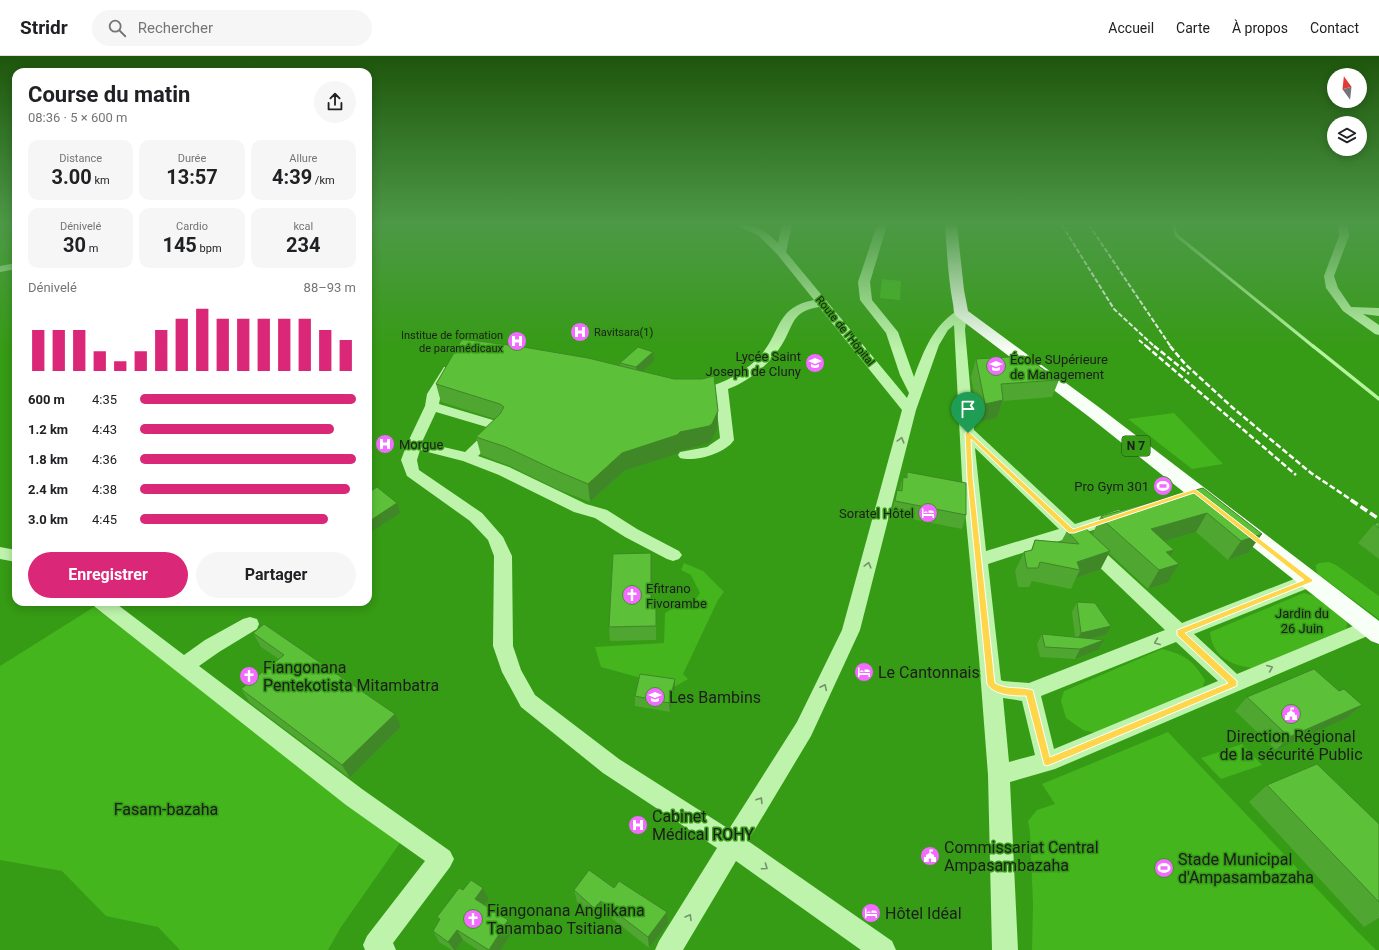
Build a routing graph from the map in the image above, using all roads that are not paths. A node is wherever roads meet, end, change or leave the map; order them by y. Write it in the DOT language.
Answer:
graph roads {
  1 [pos="12,267"];
  2 [pos="793,267"];
  3 [pos="869,267"];
  4 [pos="955,267"];
  5 [pos="1332,267"];
  6 [pos="0,269"];
  7 [pos="821,303"];
  8 [pos="1347,309"];
  9 [pos="1379,312"];
  10 [pos="961,313"];
  11 [pos="1379,331"];
  12 [pos="458,356"];
  13 [pos="721,386"];
  14 [pos="680,391"];
  15 [pos="912,402"];
  16 [pos="432,406"];
  17 [pos="968,433"];
  18 [pos="414,444"];
  19 [pos="685,455"];
  20 [pos="468,458"];
  21 [pos="1137,510"];
  22 [pos="1072,531"];
  23 [pos="0,553"];
  24 [pos="12,555"];
  25 [pos="673,555"];
  26 [pos="979,560"];
  27 [pos="1310,580"];
  28 [pos="106,606"];
  29 [pos="250,624"];
  30 [pos="1374,630"];
  31 [pos="1179,632"];
  32 [pos="184,666"];
  33 [pos="991,684"];
  34 [pos="1234,684"];
  35 [pos="1030,692"];
  36 [pos="1047,762"];
  37 [pos="999,775"];
  38 [pos="732,845"];
  39 [pos="383,950"];
  40 [pos="668,950"];
  41 [pos="883,950"];
  42 [pos="1005,950"];
  1 -- 6 [label="street"];
  2 -- 7 [label="street, Route de l'Hôpital"];
  3 -- 15 [label="street"];
  4 -- 10 [label="main road"];
  5 -- 8 [label="street"];
  7 -- 13 [label="street"];
  7 -- 15 [label="street, Route de l'Hôpital"];
  8 -- 9 [label="street"];
  8 -- 11 [label="street"];
  10 -- 15 [label="street"];
  10 -- 17 [label="street"];
  10 -- 27 [label="main road, N 7"];
  12 -- 16 [label="street"];
  13 -- 14 [label="street"];
  13 -- 19 [label="street"];
  38 -- 15 [label="street, one-way"];
  16 -- 18 [label="street"];
  16 -- 20 [label="street"];
  17 -- 22 [label="street"];
  17 -- 26 [label="street"];
  18 -- 20 [label="street"];
  18 -- 38 [label="street"];
  20 -- 25 [label="street"];
  21 -- 22 [label="street"];
  22 -- 26 [label="street"];
  22 -- 31 [label="street"];
  23 -- 24 [label="street"];
  26 -- 33 [label="street"];
  27 -- 30 [label="main road, N 7"];
  27 -- 31 [label="street"];
  28 -- 32 [label="street"];
  29 -- 32 [label="street"];
  34 -- 30 [label="street, one-way"];
  31 -- 34 [label="street"];
  31 -- 35 [label="street, one-way"];
  32 -- 39 [label="street"];
  33 -- 35 [label="street"];
  33 -- 37 [label="street"];
  34 -- 36 [label="street"];
  35 -- 36 [label="street"];
  36 -- 37 [label="street"];
  37 -- 42 [label="street"];
  40 -- 38 [label="street, one-way"];
  38 -- 41 [label="street, one-way"];
}
